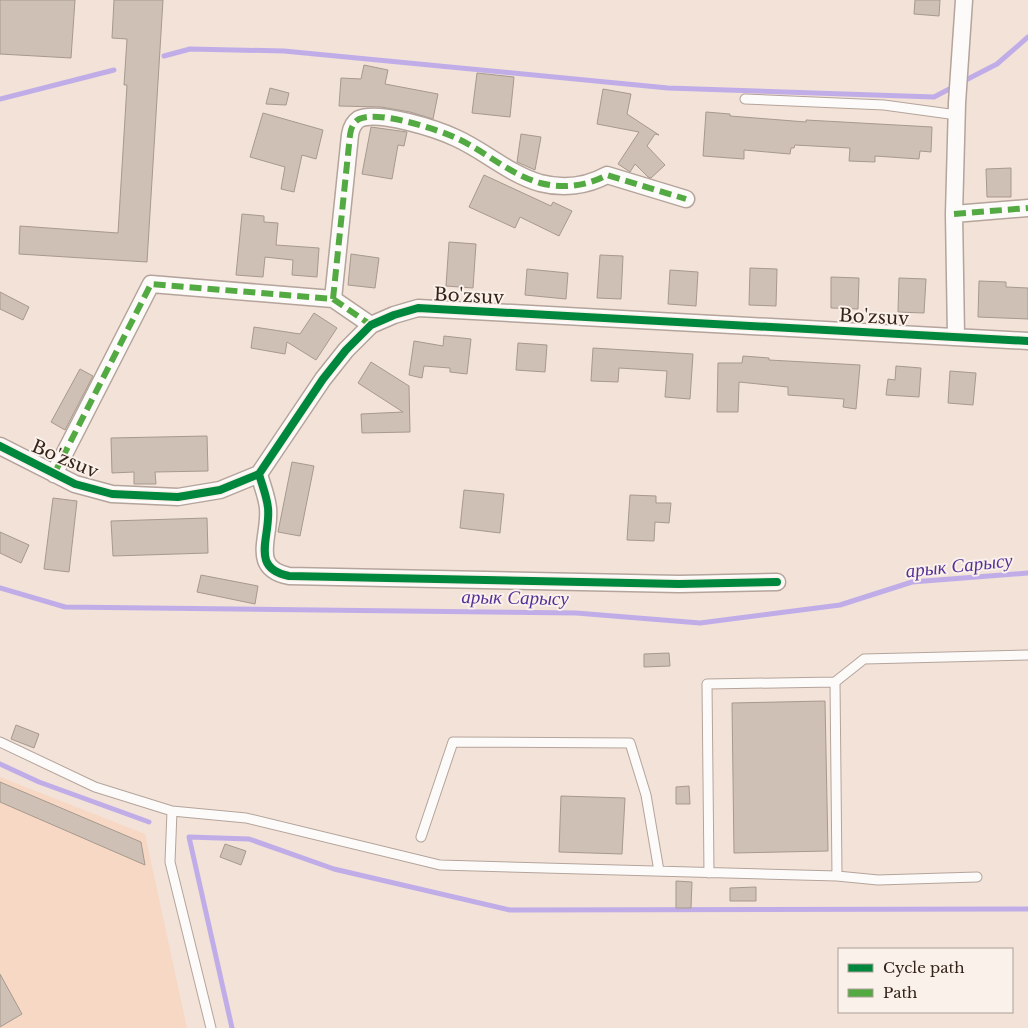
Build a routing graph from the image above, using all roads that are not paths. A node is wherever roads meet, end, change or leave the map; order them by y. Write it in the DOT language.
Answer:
graph roads {
  1 [pos="964,0"];
  2 [pos="745,99"];
  3 [pos="957,109"];
  4 [pos="686,199"];
  5 [pos="1028,208"];
  6 [pos="954,214"];
  7 [pos="333,298"];
  8 [pos="371,325"];
  9 [pos="956,336"];
  10 [pos="1028,341"];
  11 [pos="0,446"];
  12 [pos="54,474"];
  13 [pos="259,474"];
  14 [pos="777,582"];
  15 [pos="1028,655"];
  16 [pos="835,682"];
  17 [pos="0,742"];
  18 [pos="172,812"];
  19 [pos="421,837"];
  20 [pos="659,871"];
  21 [pos="710,873"];
  22 [pos="837,876"];
  23 [pos="977,877"];
  24 [pos="210,1028"];
  1 -- 3 [label="street"];
  2 -- 3 [label="lane"];
  3 -- 6 [label="street"];
  4 -- 7 [label="street"];
  5 -- 6 [label="street"];
  6 -- 9 [label="street"];
  7 -- 8 [label="street"];
  7 -- 12 [label="street"];
  8 -- 9 [label="street, Bo'zsuv"];
  8 -- 13 [label="street, Bo'zsuv"];
  9 -- 10 [label="street, Bo'zsuv"];
  11 -- 12 [label="street, Bo'zsuv"];
  12 -- 13 [label="street, Bo'zsuv"];
  13 -- 14 [label="street"];
  15 -- 16 [label="lane"];
  16 -- 21 [label="lane"];
  16 -- 22 [label="lane"];
  17 -- 18 [label="lane"];
  18 -- 20 [label="lane"];
  18 -- 24 [label="lane"];
  19 -- 20 [label="lane"];
  20 -- 21 [label="lane"];
  21 -- 22 [label="lane"];
  22 -- 23 [label="lane"];
}
